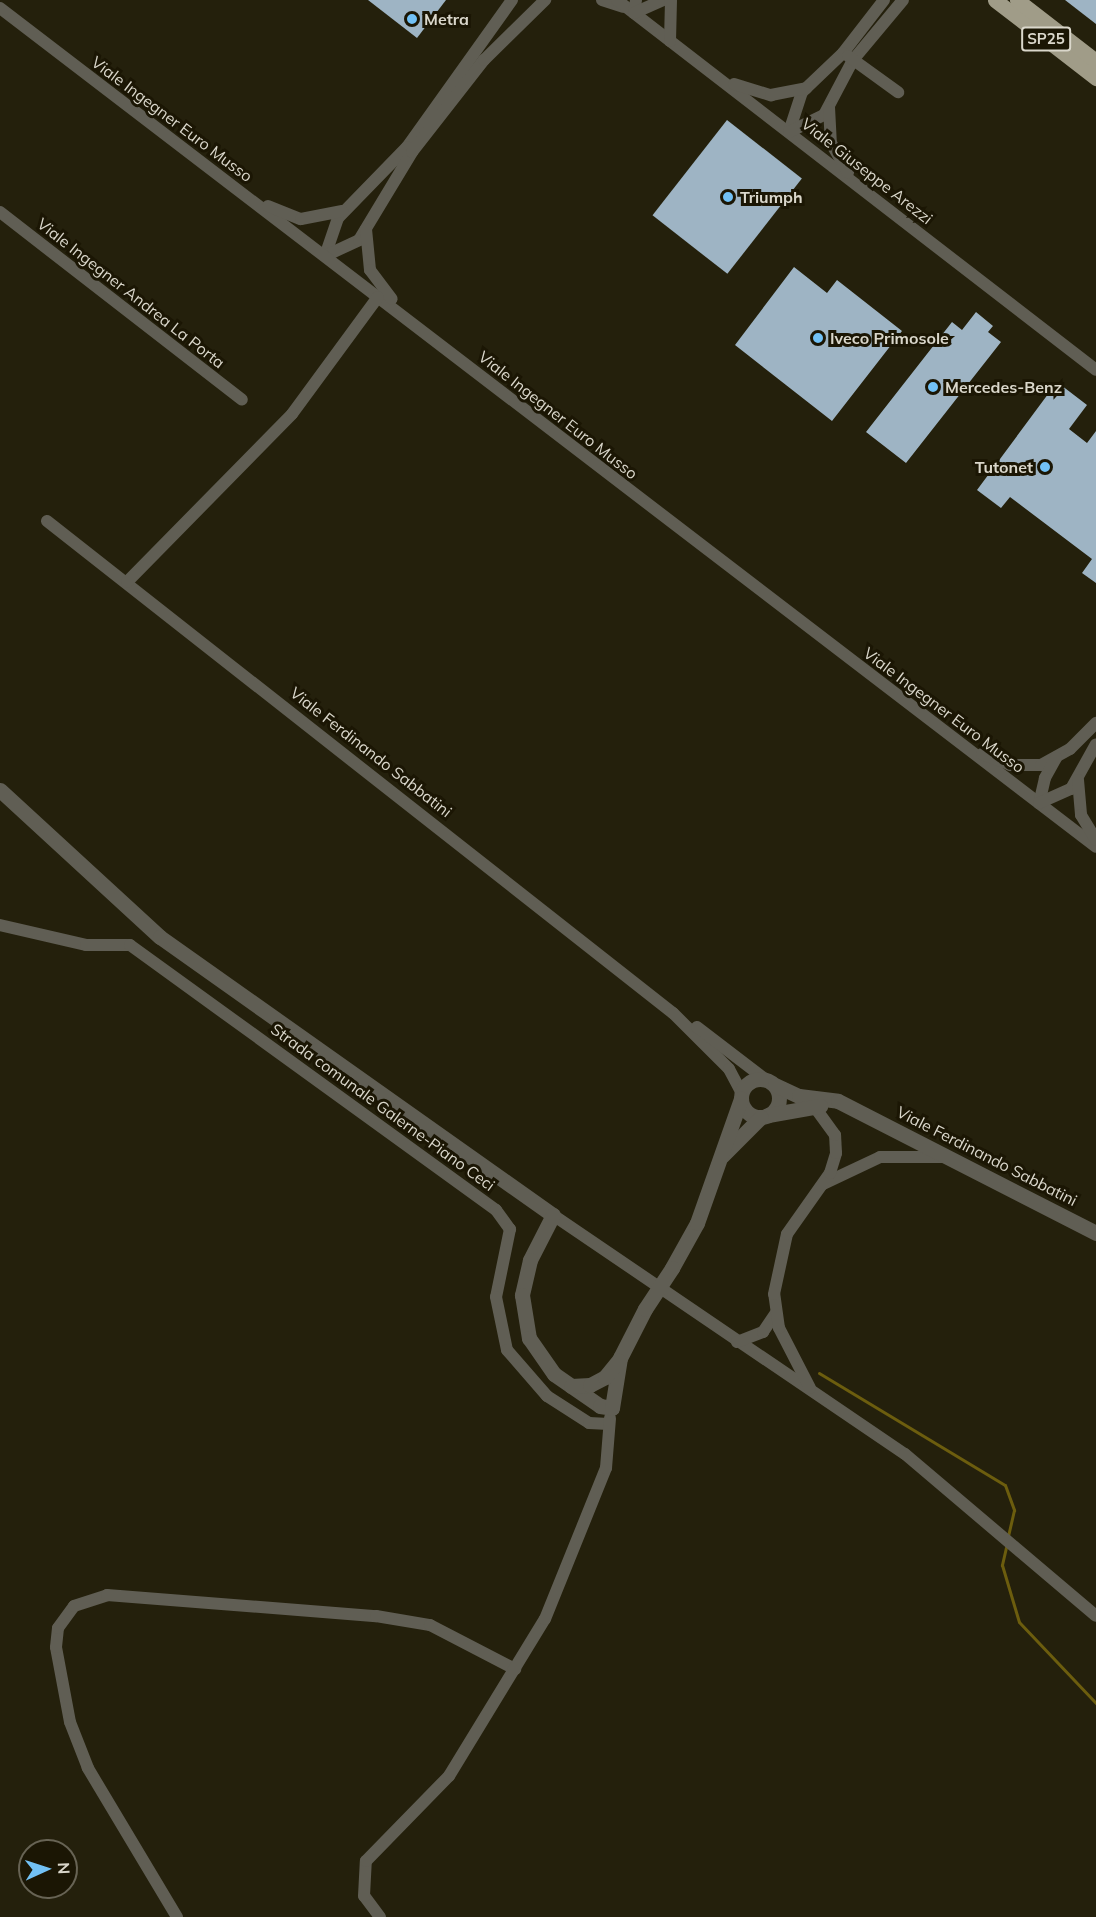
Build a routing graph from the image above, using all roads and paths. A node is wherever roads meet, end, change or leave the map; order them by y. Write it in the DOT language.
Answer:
graph roads {
  1 [pos="512,0"];
  2 [pos="545,0"];
  3 [pos="602,0"];
  4 [pos="617,0"];
  5 [pos="663,0"];
  6 [pos="670,0"];
  7 [pos="884,0"];
  8 [pos="903,0"];
  9 [pos="995,0"];
  10 [pos="1017,0"];
  11 [pos="633,7"];
  12 [pos="0,8"];
  13 [pos="670,41"];
  14 [pos="848,56"];
  15 [pos="1096,61"];
  16 [pos="715,75"];
  17 [pos="1096,78"];
  18 [pos="810,86"];
  19 [pos="898,92"];
  20 [pos="831,102"];
  21 [pos="789,132"];
  22 [pos="858,184"];
  23 [pos="237,189"];
  24 [pos="349,207"];
  25 [pos="0,212"];
  26 [pos="366,229"];
  27 [pos="325,256"];
  28 [pos="378,297"];
  29 [pos="422,330"];
  30 [pos="1096,370"];
  31 [pos="242,400"];
  32 [pos="47,521"];
  33 [pos="127,582"];
  34 [pos="1096,723"];
  35 [pos="1096,744"];
  36 [pos="969,748"];
  37 [pos="1056,758"];
  38 [pos="1078,779"];
  39 [pos="0,790"];
  40 [pos="1039,803"];
  41 [pos="1096,840"];
  42 [pos="1096,847"];
  43 [pos="0,926"];
  44 [pos="673,1013"];
  45 [pos="770,1082"];
  46 [pos="741,1095"];
  47 [pos="814,1106"];
  48 [pos="861,1112"];
  49 [pos="764,1116"];
  50 [pos="954,1159"];
  51 [pos="714,1164"];
  52 [pos="822,1184"];
  53 [pos="553,1215"];
  54 [pos="1096,1233"];
  55 [pos="775,1314"];
  56 [pos="737,1342"];
  57 [pos="620,1358"];
  58 [pos="590,1385"];
  59 [pos="571,1386"];
  60 [pos="813,1392"];
  61 [pos="612,1403"];
  62 [pos="609,1424"];
  63 [pos="1096,1616"];
  64 [pos="515,1669"];
  65 [pos="177,1917"];
  66 [pos="380,1917"];
  1 -- 24 [label="street"];
  2 -- 26 [label="street"];
  3 -- 11 [label="street"];
  4 -- 11 [label="street, Viale Giuseppe Arezzi"];
  5 -- 11 [label="street"];
  6 -- 13 [label="street"];
  7 -- 14 [label="street"];
  8 -- 14 [label="street"];
  9 -- 17 [label="main road, SP25"];
  10 -- 15 [label="main road, SP25"];
  11 -- 13 [label="street, Viale Giuseppe Arezzi"];
  12 -- 23 [label="street, Viale Ingegner Euro Musso"];
  13 -- 16 [label="street, Viale Giuseppe Arezzi"];
  14 -- 18 [label="street"];
  14 -- 19 [label="street"];
  14 -- 20 [label="street"];
  16 -- 18 [label="street"];
  16 -- 21 [label="street, Viale Giuseppe Arezzi"];
  18 -- 21 [label="street"];
  20 -- 21 [label="street"];
  20 -- 22 [label="street"];
  21 -- 22 [label="street, Viale Giuseppe Arezzi"];
  22 -- 30 [label="street, Viale Giuseppe Arezzi"];
  23 -- 24 [label="street"];
  23 -- 27 [label="street, Viale Ingegner Euro Musso"];
  24 -- 27 [label="street"];
  25 -- 31 [label="street, Viale Ingegner Andrea La Porta"];
  26 -- 27 [label="street"];
  26 -- 29 [label="street"];
  27 -- 28 [label="street, Viale Ingegner Euro Musso"];
  28 -- 29 [label="street, Viale Ingegner Euro Musso"];
  28 -- 33 [label="street"];
  29 -- 36 [label="street, Viale Ingegner Euro Musso"];
  32 -- 33 [label="street, Viale Ferdinando Sabbatini"];
  33 -- 44 [label="street, Viale Ferdinando Sabbatini"];
  34 -- 37 [label="street"];
  35 -- 38 [label="street"];
  36 -- 37 [label="street"];
  36 -- 40 [label="street, Viale Ingegner Euro Musso"];
  37 -- 40 [label="street"];
  38 -- 40 [label="street"];
  38 -- 41 [label="street"];
  39 -- 53 [label="street"];
  40 -- 42 [label="street, Viale Ingegner Euro Musso"];
  43 -- 62 [label="street, Strada comunale Galerne-Piano Ceci"];
  44 -- 45 [label="street"];
  44 -- 46 [label="street"];
  45 -- 46 [label="street"];
  45 -- 48 [label="street"];
  45 -- 49 [label="street"];
  46 -- 49 [label="street"];
  46 -- 51 [label="street"];
  47 -- 48 [label="street"];
  47 -- 49 [label="street"];
  47 -- 52 [label="street"];
  48 -- 50 [label="street, Viale Ferdinando Sabbatini"];
  49 -- 51 [label="street"];
  50 -- 52 [label="street"];
  50 -- 54 [label="street, Viale Ferdinando Sabbatini"];
  51 -- 57 [label="street, bridge"];
  52 -- 55 [label="street"];
  53 -- 56 [label="street"];
  53 -- 59 [label="street"];
  55 -- 56 [label="street"];
  55 -- 60 [label="street"];
  56 -- 60 [label="street"];
  57 -- 58 [label="street"];
  57 -- 61 [label="street"];
  58 -- 59 [label="street"];
  58 -- 61 [label="street"];
  59 -- 61 [label="street"];
  60 -- 63 [label="street"];
  61 -- 62 [label="street"];
  62 -- 64 [label="street"];
  64 -- 65 [label="street"];
  64 -- 66 [label="street"];
}
